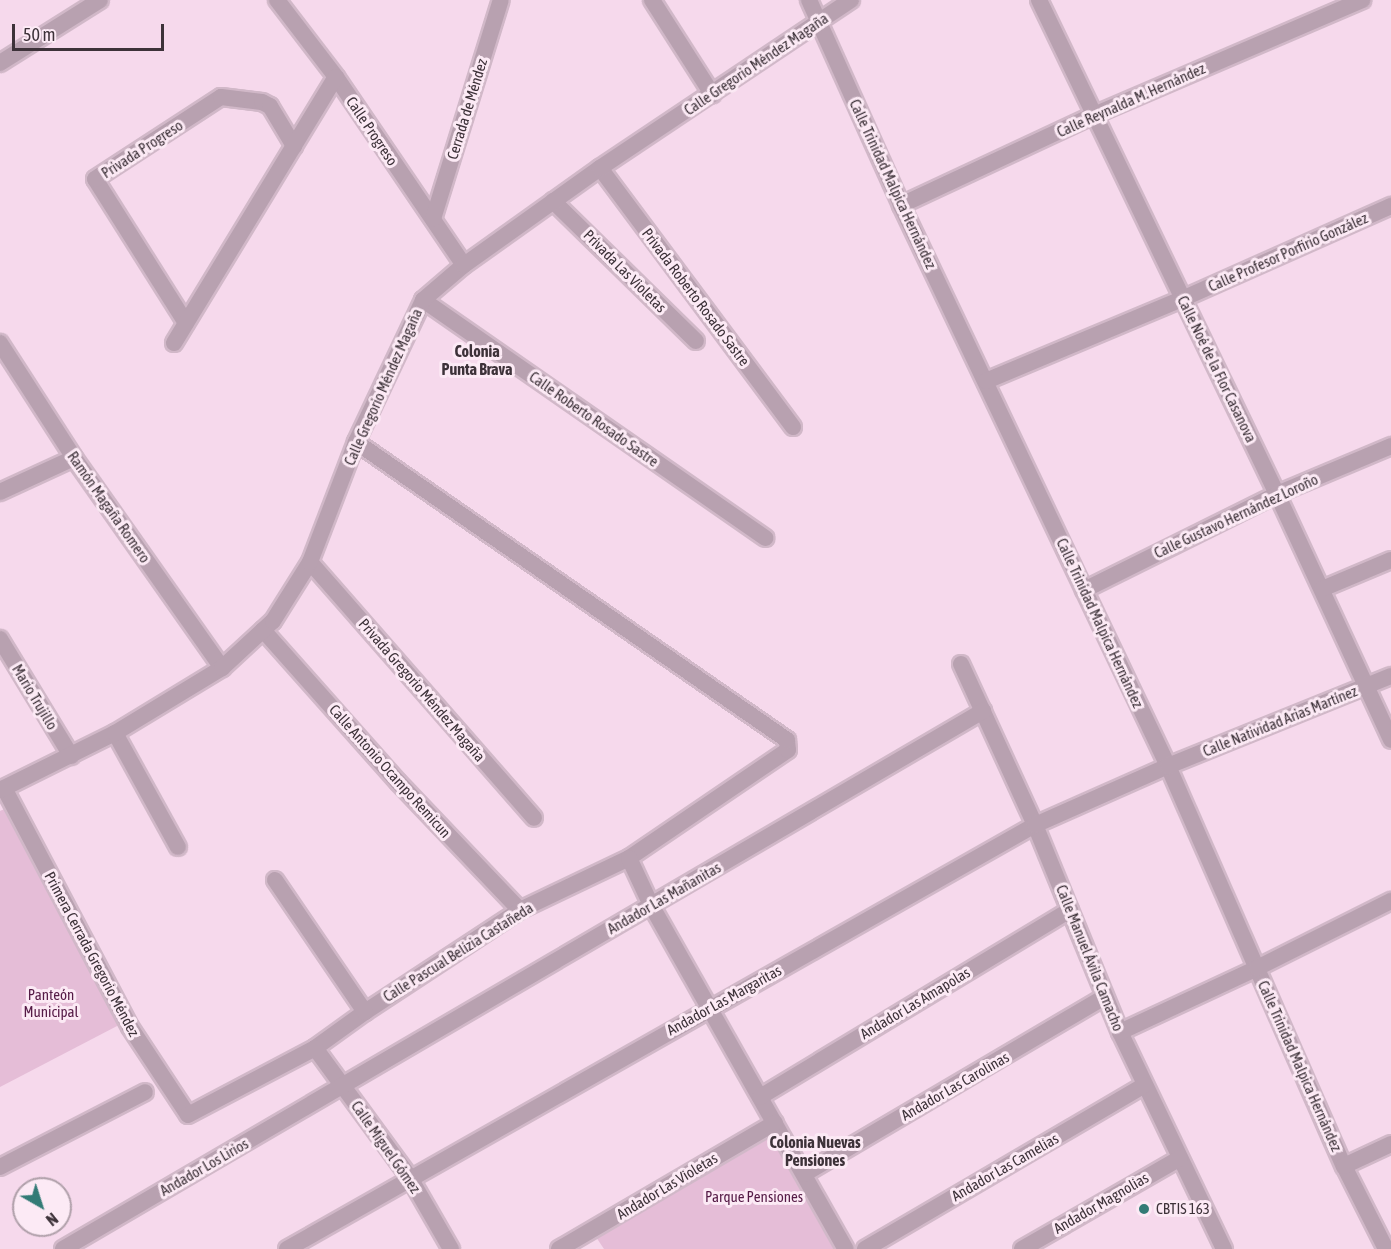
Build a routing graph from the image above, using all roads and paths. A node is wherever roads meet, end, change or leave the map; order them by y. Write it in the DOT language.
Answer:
graph roads {
  1 [pos="100,0"];
  2 [pos="277,0"];
  3 [pos="501,0"];
  4 [pos="652,0"];
  5 [pos="809,0"];
  6 [pos="851,0"];
  7 [pos="1039,0"];
  8 [pos="1362,0"];
  9 [pos="820,22"];
  10 [pos="0,63"];
  11 [pos="336,77"];
  12 [pos="712,94"];
  13 [pos="1094,115"];
  14 [pos="294,146"];
  15 [pos="600,168"];
  16 [pos="554,201"];
  17 [pos="901,205"];
  18 [pos="1391,206"];
  19 [pos="433,219"];
  20 [pos="464,265"];
  21 [pos="1182,298"];
  22 [pos="423,300"];
  23 [pos="186,323"];
  24 [pos="696,341"];
  25 [pos="0,343"];
  26 [pos="174,343"];
  27 [pos="986,381"];
  28 [pos="793,427"];
  29 [pos="356,442"];
  30 [pos="1391,446"];
  31 [pos="74,458"];
  32 [pos="0,492"];
  33 [pos="1277,494"];
  34 [pos="765,538"];
  35 [pos="1391,560"];
  36 [pos="310,562"];
  37 [pos="1322,589"];
  38 [pos="1084,590"];
  39 [pos="263,630"];
  40 [pos="0,639"];
  41 [pos="961,664"];
  42 [pos="222,668"];
  43 [pos="1391,676"];
  44 [pos="1366,687"];
  45 [pos="983,711"];
  46 [pos="115,733"];
  47 [pos="1391,740"];
  48 [pos="71,756"];
  49 [pos="1168,766"];
  50 [pos="2,789"];
  51 [pos="534,818"];
  52 [pos="1035,825"];
  53 [pos="178,847"];
  54 [pos="629,858"];
  55 [pos="275,880"];
  56 [pos="1391,901"];
  57 [pos="651,905"];
  58 [pos="520,910"];
  59 [pos="1070,910"];
  60 [pos="1257,968"];
  61 [pos="1106,997"];
  62 [pos="710,1007"];
  63 [pos="365,1012"];
  64 [pos="1120,1032"];
  65 [pos="315,1048"];
  66 [pos="1145,1085"];
  67 [pos="345,1086"];
  68 [pos="145,1092"];
  69 [pos="760,1097"];
  70 [pos="188,1115"];
  71 [pos="775,1123"];
  72 [pos="1391,1144"];
  73 [pos="1180,1158"];
  74 [pos="1344,1166"];
  75 [pos="0,1167"];
  76 [pos="804,1174"];
  77 [pos="410,1178"];
  78 [pos="63,1249"];
  79 [pos="287,1249"];
  80 [pos="451,1249"];
  81 [pos="560,1249"];
  82 [pos="846,1249"];
  83 [pos="865,1249"];
  84 [pos="1022,1249"];
  85 [pos="1224,1249"];
  86 [pos="1386,1249"];
  1 -- 10 [label="street"];
  2 -- 11 [label="street, Calle Progreso"];
  3 -- 19 [label="street, Cerrada de Méndez"];
  4 -- 12 [label="street"];
  5 -- 9 [label="street, Calle Trinidad Malpica Hernández"];
  6 -- 9 [label="street, Calle Gregorio Méndez Magaña"];
  7 -- 13 [label="street, Calle Noé de la Flor Casanova"];
  8 -- 13 [label="street, Calle Reynalda M. Hernández"];
  9 -- 12 [label="street, Calle Gregorio Méndez Magaña"];
  9 -- 17 [label="street, Calle Trinidad Malpica Hernández"];
  11 -- 14 [label="street"];
  11 -- 19 [label="street, Calle Progreso"];
  12 -- 15 [label="street, Calle Gregorio Méndez Magaña"];
  13 -- 17 [label="street, Calle Reynalda M. Hernández"];
  13 -- 21 [label="street, Calle Noé de la Flor Casanova"];
  14 -- 23 [label="street"];
  14 -- 23 [label="street, Privada Progreso"];
  15 -- 16 [label="street, Calle Gregorio Méndez Magaña"];
  15 -- 28 [label="street, Privada Roberto Rosado Sastre"];
  16 -- 20 [label="street, Calle Gregorio Méndez Magaña"];
  16 -- 24 [label="street, Privada Las Violetas"];
  17 -- 27 [label="street, Calle Trinidad Malpica Hernández"];
  18 -- 21 [label="street, Calle Profesor Porfirio González"];
  19 -- 20 [label="street, Calle Progreso"];
  20 -- 22 [label="street, Calle Gregorio Méndez Magaña"];
  21 -- 27 [label="street, Calle Profesor Porfirio González"];
  21 -- 33 [label="street, Calle Noé de la Flor Casanova"];
  22 -- 29 [label="street, Calle Gregorio Méndez Magaña"];
  22 -- 34 [label="street, Calle Roberto Rosado Sastre"];
  23 -- 26 [label="street"];
  25 -- 31 [label="street, Ramón Magaña Romero"];
  27 -- 38 [label="street, Calle Trinidad Malpica Hernández"];
  29 -- 36 [label="street, Calle Gregorio Méndez Magaña"];
  29 -- 54 [label="street, Calle Pascual Belizia Castañeda"];
  30 -- 33 [label="street, Calle Gustavo Hernández Loroño"];
  31 -- 32 [label="street"];
  31 -- 42 [label="street, Ramón Magaña Romero"];
  33 -- 37 [label="street, Calle Noé de la Flor Casanova"];
  33 -- 38 [label="street, Calle Gustavo Hernández Loroño"];
  35 -- 37 [label="street"];
  36 -- 39 [label="street, Calle Gregorio Méndez Magaña"];
  36 -- 51 [label="street, Privada Gregorio Méndez Magaña"];
  37 -- 44 [label="street, Calle Noé de la Flor Casanova"];
  38 -- 49 [label="street, Calle Trinidad Malpica Hernández"];
  39 -- 42 [label="street, Calle Gregorio Méndez Magaña"];
  39 -- 58 [label="street, Calle Antonio Ocampo Remicun"];
  40 -- 48 [label="street, Mario Trujillo"];
  41 -- 45 [label="street, Calle Manuel Ávila Camacho"];
  42 -- 46 [label="street, Calle Gregorio Méndez Magaña"];
  43 -- 44 [label="street, Calle Natividad Arias Martínez"];
  44 -- 47 [label="street, Calle Noé de la Flor Casanova"];
  44 -- 49 [label="street, Calle Natividad Arias Martínez"];
  45 -- 52 [label="street, Calle Manuel Ávila Camacho"];
  45 -- 57 [label="street, Andador Las Mañanitas"];
  46 -- 48 [label="street, Calle Gregorio Méndez Magaña"];
  46 -- 53 [label="street"];
  48 -- 50 [label="street, Calle Gregorio Méndez Magaña"];
  49 -- 52 [label="street, Andador Las Margaritas"];
  49 -- 60 [label="street, Calle Trinidad Malpica Hernández"];
  50 -- 70 [label="street, Primera Cerrada Gregorio Méndez"];
  52 -- 59 [label="street, Calle Manuel Ávila Camacho"];
  52 -- 62 [label="street, Andador Las Margaritas"];
  54 -- 57 [label="street"];
  54 -- 58 [label="street, Calle Pascual Belizia Castañeda"];
  55 -- 63 [label="street"];
  56 -- 60 [label="street"];
  57 -- 62 [label="street"];
  57 -- 67 [label="street, Andador Las Mañanitas"];
  58 -- 63 [label="street, Calle Pascual Belizia Castañeda"];
  59 -- 61 [label="street, Calle Manuel Ávila Camacho"];
  59 -- 69 [label="street, Andador Las Amapolas"];
  60 -- 64 [label="street"];
  60 -- 74 [label="street, Calle Trinidad Malpica Hernández"];
  61 -- 64 [label="street, Calle Manuel Ávila Camacho"];
  61 -- 76 [label="street, Andador Las Carolinas"];
  62 -- 69 [label="street"];
  62 -- 77 [label="street, Andador Las Margaritas"];
  63 -- 65 [label="street, Calle Pascual Belizia Castañeda"];
  64 -- 66 [label="street, Calle Manuel Ávila Camacho"];
  65 -- 67 [label="street, Calle Miguel Gómez"];
  65 -- 70 [label="street, Calle Pascual Belizia Castañeda"];
  66 -- 73 [label="street, Calle Manuel Ávila Camacho"];
  66 -- 83 [label="street, Andador Las Camelias"];
  67 -- 77 [label="street, Calle Miguel Gómez"];
  67 -- 78 [label="street, Andador Los Lirios"];
  68 -- 75 [label="street"];
  69 -- 71 [label="street"];
  71 -- 76 [label="street"];
  71 -- 81 [label="street, Andador Las Violetas"];
  72 -- 74 [label="street"];
  73 -- 84 [label="street, Andador Magnolias"];
  73 -- 85 [label="street, Calle Manuel Ávila Camacho"];
  74 -- 86 [label="street, Calle Trinidad Malpica Hernández"];
  76 -- 82 [label="street"];
  77 -- 79 [label="street, Andador Las Margaritas"];
  77 -- 80 [label="street, Calle Miguel Gómez"];
}
